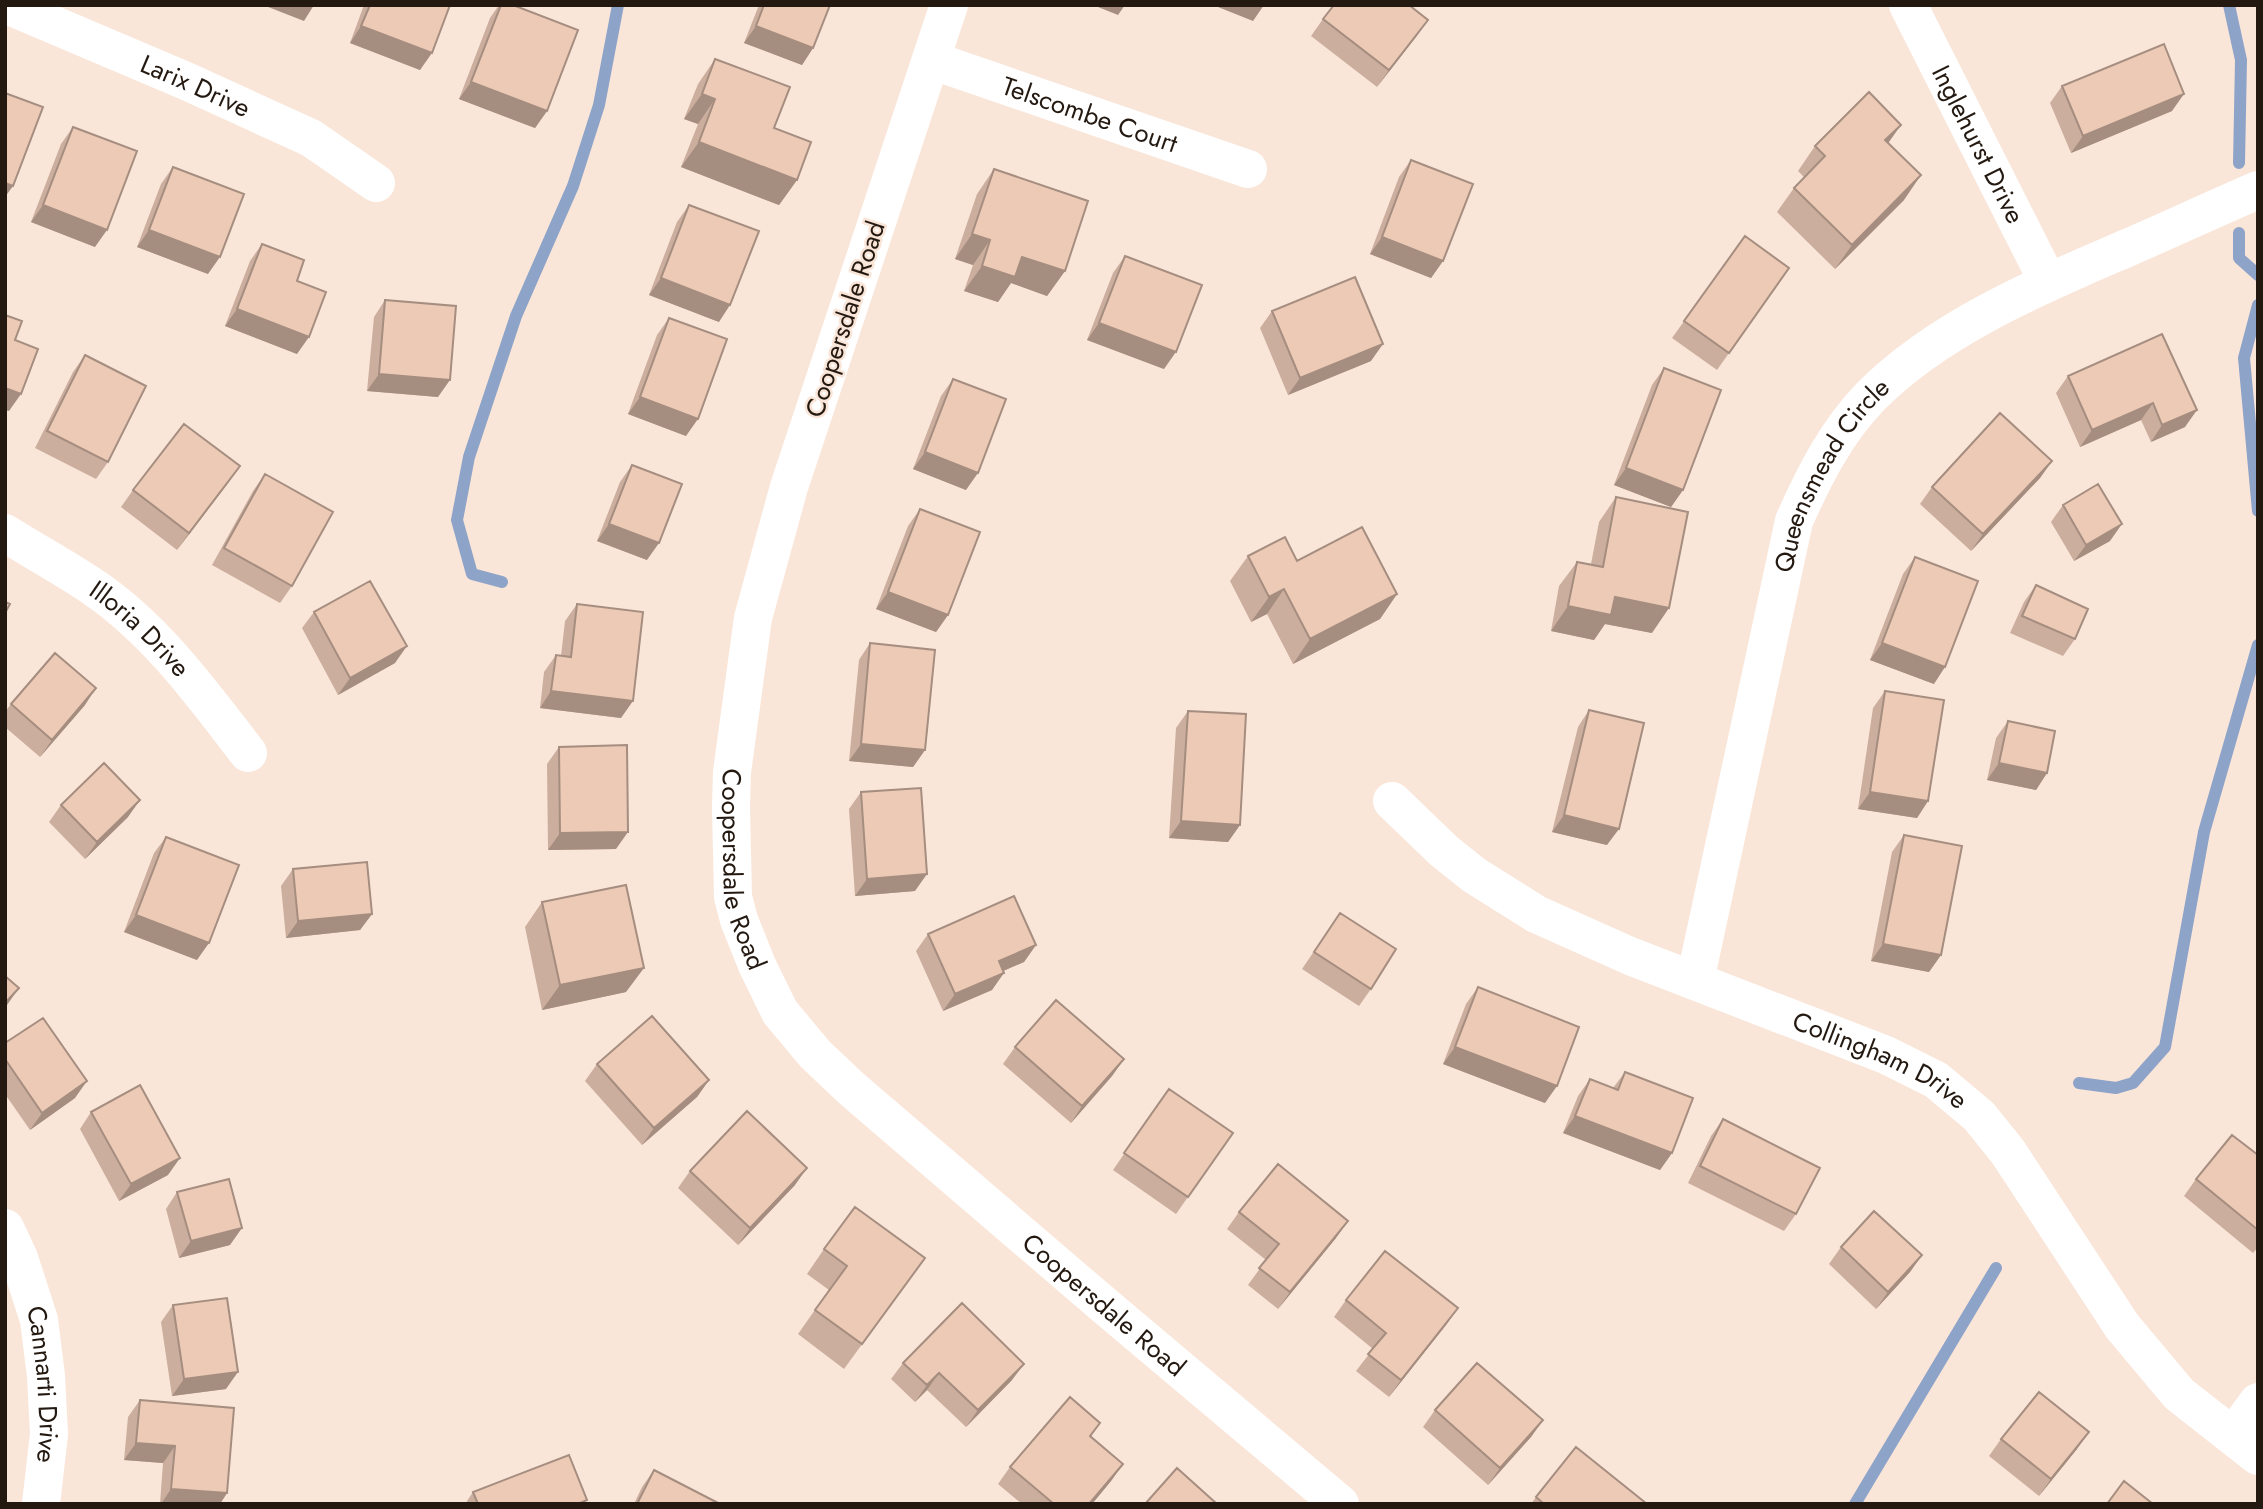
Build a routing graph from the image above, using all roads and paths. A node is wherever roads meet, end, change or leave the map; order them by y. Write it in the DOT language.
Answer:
graph roads {
  1 [pos="7,5"];
  2 [pos="949,5"];
  3 [pos="1908,5"];
  4 [pos="931,60"];
  5 [pos="1248,169"];
  6 [pos="376,183"];
  7 [pos="2258,190"];
  8 [pos="2048,282"];
  9 [pos="5,533"];
  10 [pos="248,753"];
  11 [pos="1392,800"];
  12 [pos="1695,981"];
  13 [pos="5,1228"];
  14 [pos="2258,1402"];
  15 [pos="2245,1446"];
  16 [pos="41,1504"];
  17 [pos="1340,1504"];
  1 -- 6 [label="street, Larix Drive"];
  2 -- 4 [label="street, Coopersdale Road"];
  3 -- 8 [label="street, Inglehurst Drive"];
  4 -- 5 [label="street, Telscombe Court"];
  4 -- 17 [label="street, Coopersdale Road"];
  7 -- 8 [label="street, Queensmead Circle"];
  8 -- 12 [label="street, Queensmead Circle"];
  9 -- 10 [label="street, Illoria Drive"];
  11 -- 12 [label="street, Collingham Drive"];
  12 -- 15 [label="street, Collingham Drive"];
  13 -- 16 [label="street, Cannarti Drive"];
  14 -- 15 [label="street"];
}
